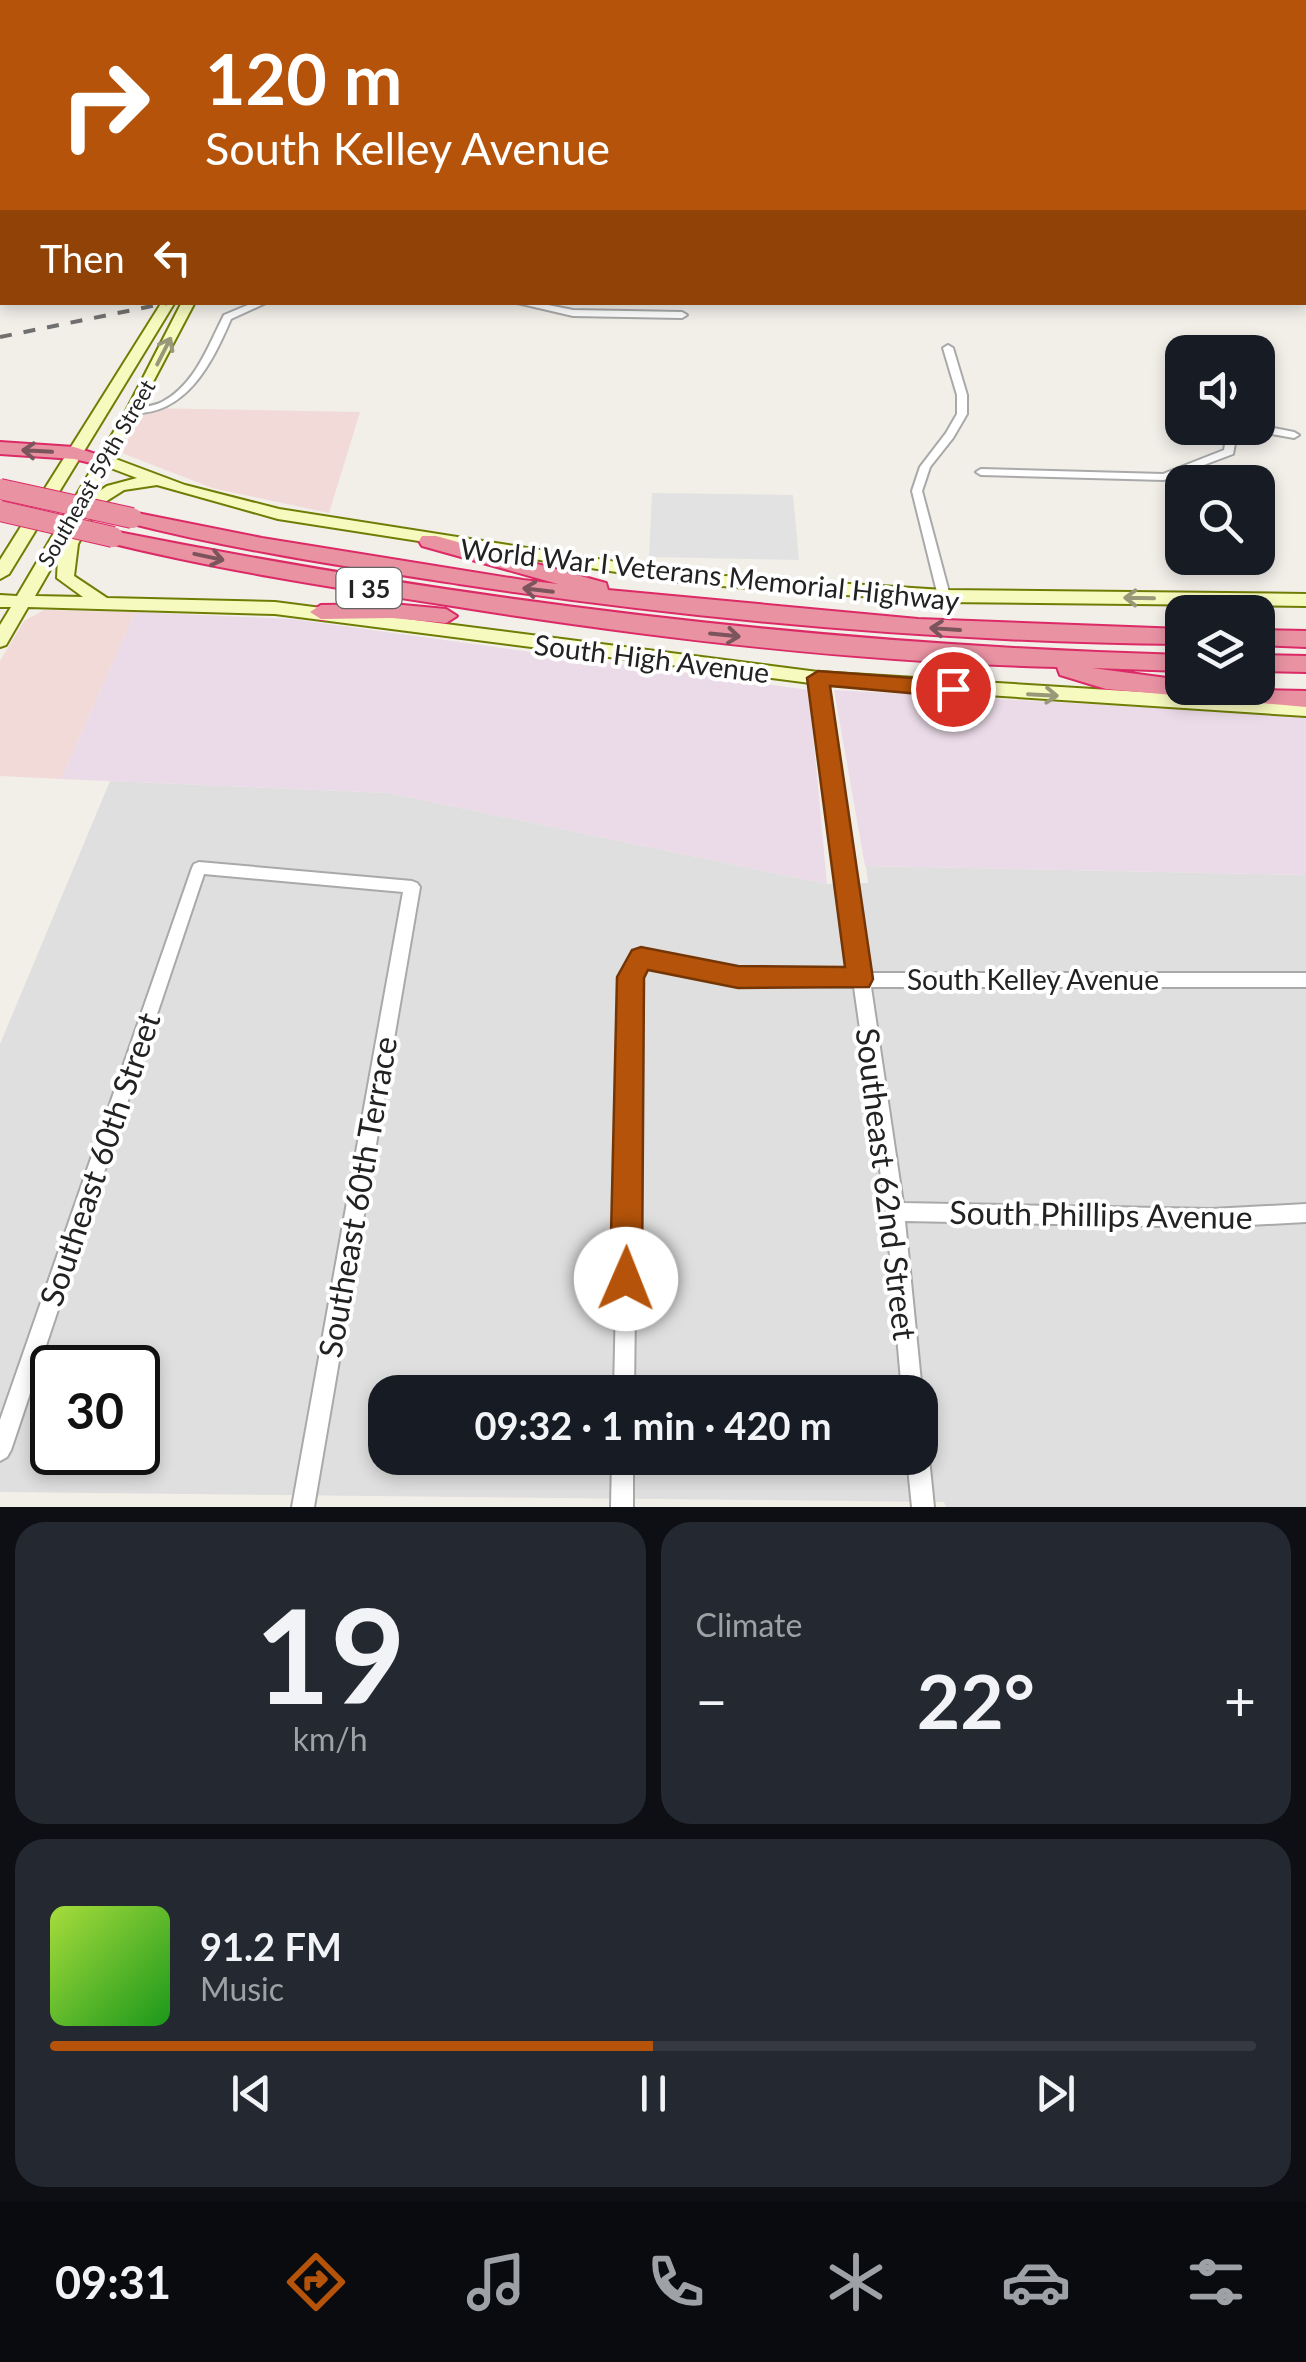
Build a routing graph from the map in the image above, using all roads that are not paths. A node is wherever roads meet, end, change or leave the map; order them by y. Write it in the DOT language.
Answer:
graph roads {
  1 [pos="1286,0"];
  2 [pos="1306,0"];
  3 [pos="168,305"];
  4 [pos="186,305"];
  5 [pos="256,305"];
  6 [pos="532,305"];
  7 [pos="682,315"];
  8 [pos="948,348"];
  9 [pos="133,411"];
  10 [pos="1275,432"];
  11 [pos="1294,435"];
  12 [pos="1230,445"];
  13 [pos="0,448"];
  14 [pos="74,453"];
  15 [pos="104,460"];
  16 [pos="981,472"];
  17 [pos="157,481"];
  18 [pos="0,489"];
  19 [pos="0,511"];
  20 [pos="430,541"];
  21 [pos="0,574"];
  22 [pos="944,596"];
  23 [pos="1306,600"];
  24 [pos="0,602"];
  25 [pos="22,602"];
  26 [pos="104,603"];
  27 [pos="321,612"];
  28 [pos="631,614"];
  29 [pos="1165,636"];
  30 [pos="1275,638"];
  31 [pos="1306,639"];
  32 [pos="0,641"];
  33 [pos="1030,658"];
  34 [pos="1165,662"];
  35 [pos="1275,664"];
  36 [pos="1306,664"];
  37 [pos="818,678"];
  38 [pos="1306,699"];
  39 [pos="1306,709"];
  40 [pos="412,886"];
  41 [pos="860,979"];
  42 [pos="1306,980"];
  43 [pos="895,1212"];
  44 [pos="1306,1213"];
  45 [pos="624,1375"];
  46 [pos="910,1375"];
  47 [pos="0,1450"];
  48 [pos="623,1475"];
  49 [pos="920,1475"];
  50 [pos="303,1507"];
  51 [pos="622,1507"];
  52 [pos="923,1507"];
  1 -- 2 [label="street"];
  3 -- 14 [label="main road, Southeast 59th Street"];
  9 -- 4 [label="main road, Southeast 59th Street, one-way"];
  5 -- 9 [label="street"];
  6 -- 7 [label="street"];
  8 -- 22 [label="street"];
  9 -- 15 [label="main road, Southeast 59th Street"];
  10 -- 11 [label="street"];
  12 -- 16 [label="street"];
  14 -- 13 [label="highway, one-way"];
  14 -- 15 [label="highway"];
  14 -- 21 [label="main road, Southeast 59th Street"];
  15 -- 17 [label="main road"];
  15 -- 25 [label="main road, Southeast 59th Street"];
  17 -- 20 [label="main road"];
  17 -- 26 [label="main road"];
  28 -- 18 [label="highway, World War I Veterans Memorial Highway / I 35, one-way, bridge"];
  19 -- 28 [label="highway, World War I Veterans Memorial Highway / I 35, one-way, bridge"];
  20 -- 22 [label="main road"];
  20 -- 28 [label="highway"];
  23 -- 22 [label="main road, one-way"];
  24 -- 25 [label="main road, South High Avenue"];
  25 -- 26 [label="main road, South High Avenue"];
  25 -- 32 [label="main road, Southeast 59th Street"];
  26 -- 27 [label="main road, South High Avenue"];
  27 -- 28 [label="highway"];
  27 -- 37 [label="main road, South High Avenue"];
  29 -- 28 [label="highway, World War I Veterans Memorial Highway / I 35, one-way"];
  28 -- 33 [label="highway, World War I Veterans Memorial Highway / I 35, one-way"];
  30 -- 31 [label="highway"];
  33 -- 34 [label="highway, World War I Veterans Memorial Highway / I 35"];
  33 -- 38 [label="highway"];
  35 -- 36 [label="highway"];
  37 -- 39 [label="main road, South High Avenue, one-way"];
  37 -- 41 [label="street, Southeast 62nd Street"];
  40 -- 47 [label="street, Southeast 60th Street"];
  40 -- 50 [label="street, Southeast 60th Terrace"];
  41 -- 42 [label="street, South Kelley Avenue"];
  41 -- 43 [label="street, Southeast 62nd Street"];
  41 -- 45 [label="street, South Kelley Avenue"];
  43 -- 44 [label="street, South Phillips Avenue"];
  43 -- 46 [label="street, Southeast 62nd Street"];
  48 -- 51 [label="street"];
  49 -- 52 [label="street"];
}
